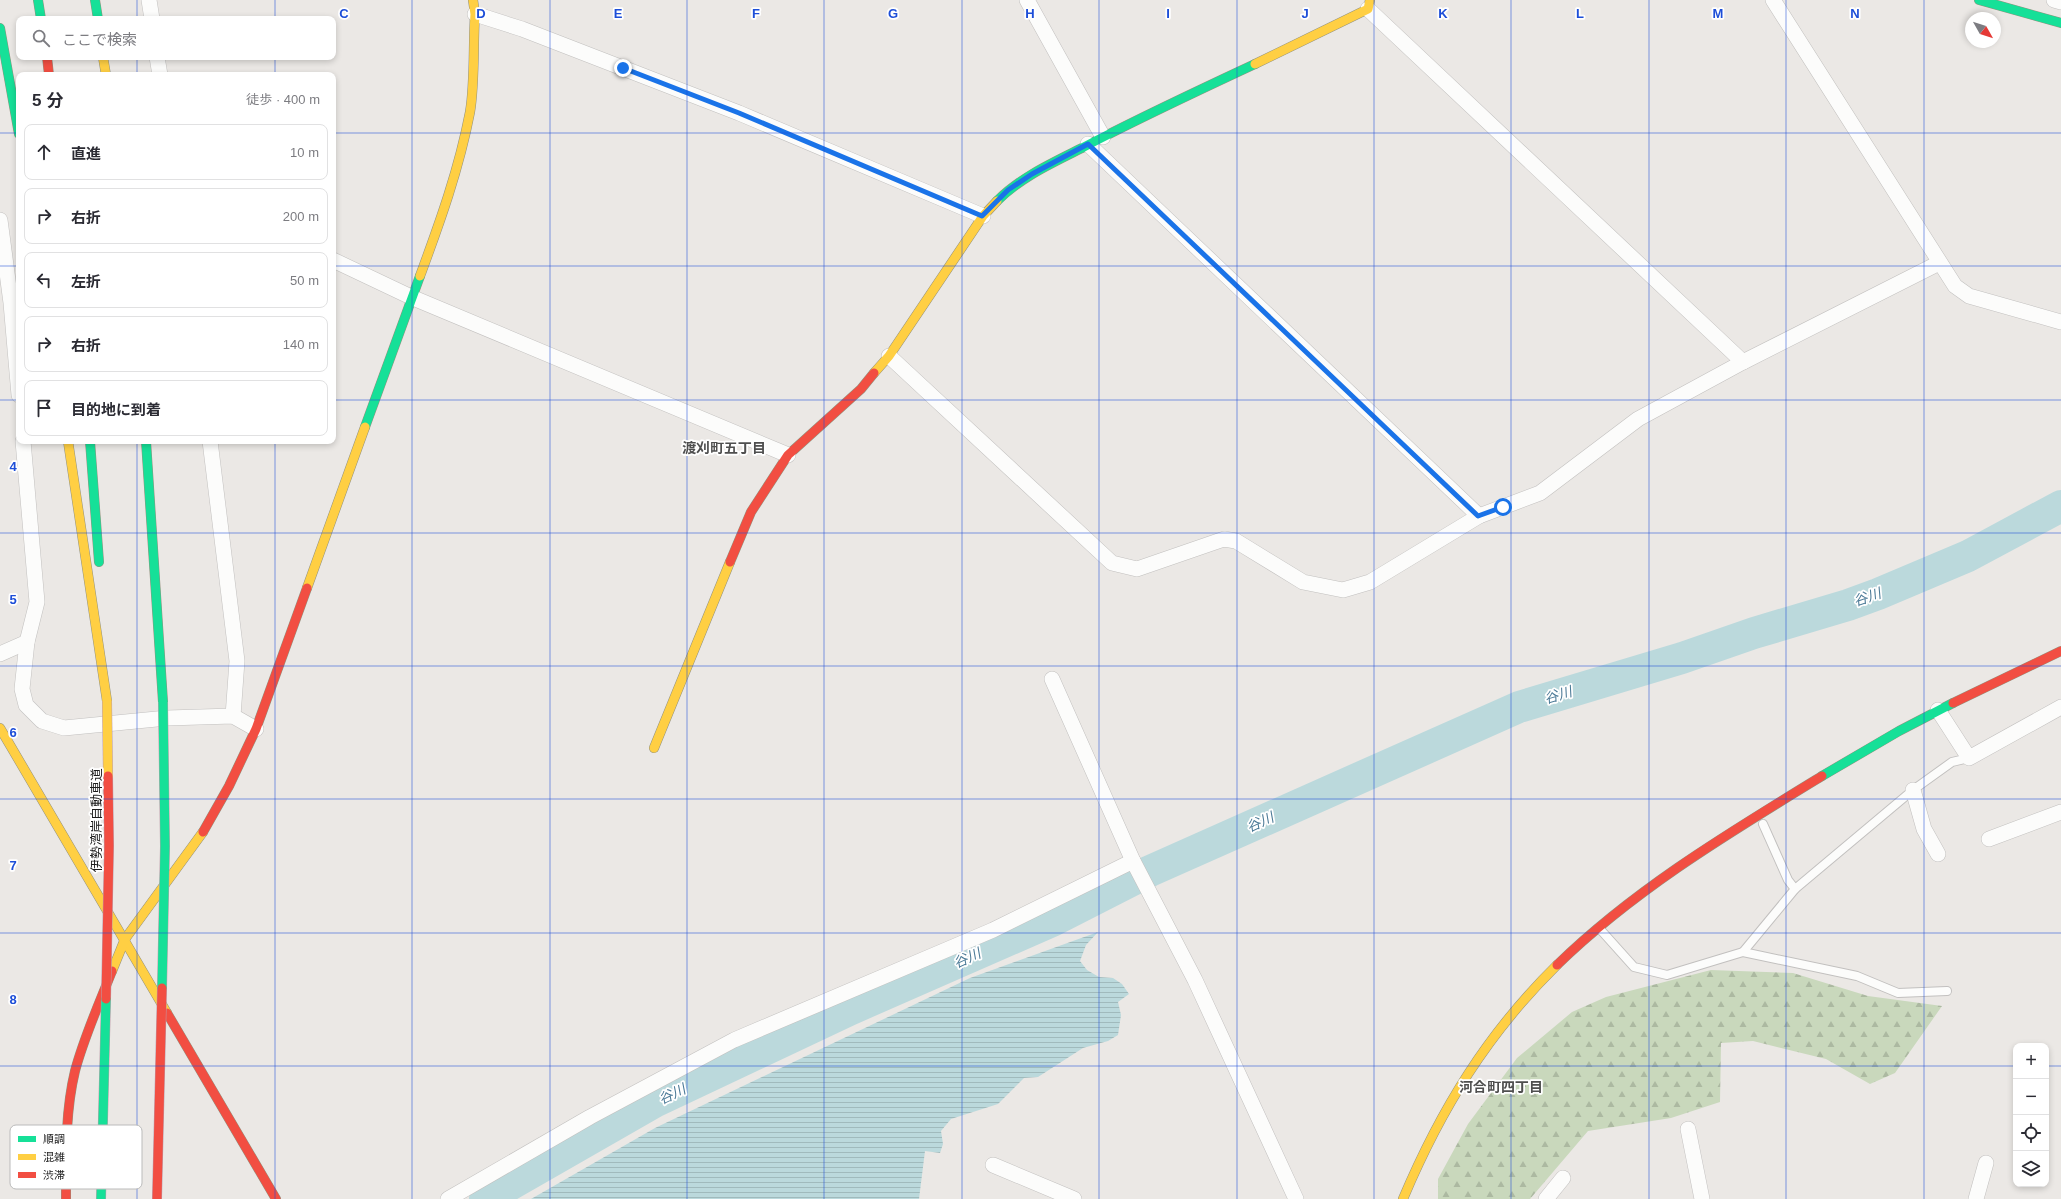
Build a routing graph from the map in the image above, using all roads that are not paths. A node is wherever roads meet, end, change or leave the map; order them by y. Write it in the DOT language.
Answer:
graph roads {
  1 [pos="38,0"];
  2 [pos="95,0"];
  3 [pos="149,0"];
  4 [pos="1027,0"];
  5 [pos="1773,0"];
  6 [pos="1979,0"];
  7 [pos="2054,0"];
  8 [pos="2061,2"];
  9 [pos="1369,4"];
  10 [pos="474,7"];
  11 [pos="41,16"];
  12 [pos="98,16"];
  13 [pos="152,16"];
  14 [pos="2061,24"];
  15 [pos="0,28"];
  16 [pos="46,60"];
  17 [pos="104,60"];
  18 [pos="158,60"];
  19 [pos="48,72"];
  20 [pos="106,72"];
  21 [pos="160,72"];
  22 [pos="16,117"];
  23 [pos="1103,137"];
  24 [pos="1088,144"];
  25 [pos="982,216"];
  26 [pos="0,220"];
  27 [pos="336,261"];
  28 [pos="1939,263"];
  29 [pos="411,297"];
  30 [pos="5,303"];
  31 [pos="2061,322"];
  32 [pos="889,356"];
  33 [pos="1743,362"];
  34 [pos="16,375"];
  35 [pos="23,444"];
  36 [pos="68,444"];
  37 [pos="90,444"];
  38 [pos="146,444"];
  39 [pos="210,444"];
  40 [pos="788,455"];
  41 [pos="1478,516"];
  42 [pos="100,568"];
  43 [pos="102,599"];
  44 [pos="27,642"];
  45 [pos="2061,651"];
  46 [pos="0,654"];
  47 [pos="1052,679"];
  48 [pos="107,701"];
  49 [pos="2061,707"];
  50 [pos="1938,710"];
  51 [pos="233,716"];
  52 [pos="0,728"];
  53 [pos="256,729"];
  54 [pos="654,748"];
  55 [pos="1969,758"];
  56 [pos="1913,790"];
  57 [pos="2061,812"];
  58 [pos="1763,824"];
  59 [pos="1989,839"];
  60 [pos="1938,854"];
  61 [pos="1135,864"];
  62 [pos="1795,889"];
  63 [pos="1598,926"];
  64 [pos="125,939"];
  65 [pos="1743,952"];
  66 [pos="1947,991"];
  67 [pos="69,1125"];
  68 [pos="103,1125"];
  69 [pos="1688,1129"];
  70 [pos="1986,1163"];
  71 [pos="992,1165"];
  72 [pos="1563,1178"];
  73 [pos="101,1189"];
  74 [pos="101,1199"];
  75 [pos="157,1199"];
  76 [pos="276,1199"];
  77 [pos="448,1199"];
  78 [pos="1074,1199"];
  79 [pos="1296,1199"];
  80 [pos="1403,1199"];
  81 [pos="1546,1199"];
  82 [pos="1702,1199"];
  83 [pos="1976,1199"];
  1 -- 11 [label="main road"];
  2 -- 12 [label="main road"];
  3 -- 13 [label="street"];
  4 -- 23 [label="street"];
  5 -- 28 [label="street"];
  6 -- 14 [label="main road"];
  7 -- 8 [label="street"];
  9 -- 23 [label="main road"];
  9 -- 33 [label="street"];
  10 -- 25 [label="street"];
  10 -- 29 [label="main road"];
  15 -- 22 [label="main road"];
  16 -- 19 [label="main road"];
  17 -- 20 [label="main road"];
  18 -- 21 [label="street"];
  23 -- 24 [label="main road"];
  24 -- 25 [label="main road"];
  24 -- 41 [label="street"];
  25 -- 32 [label="main road"];
  26 -- 30 [label="street"];
  27 -- 29 [label="street"];
  28 -- 31 [label="street"];
  28 -- 33 [label="street"];
  29 -- 40 [label="street"];
  29 -- 53 [label="main road"];
  30 -- 34 [label="street"];
  32 -- 40 [label="main road"];
  32 -- 41 [label="street"];
  33 -- 41 [label="street"];
  35 -- 44 [label="street"];
  36 -- 48 [label="main road"];
  37 -- 42 [label="main road"];
  38 -- 75 [label="main road, bridge"];
  39 -- 51 [label="street"];
  40 -- 54 [label="main road"];
  43 -- 48 [label="main road, 伊勢湾岸自動車道"];
  44 -- 46 [label="street"];
  44 -- 51 [label="street"];
  45 -- 50 [label="main road"];
  47 -- 61 [label="street"];
  48 -- 68 [label="main road, 伊勢湾岸自動車道, bridge"];
  49 -- 55 [label="street"];
  50 -- 55 [label="street"];
  50 -- 63 [label="main road"];
  51 -- 53 [label="street"];
  52 -- 64 [label="main road"];
  53 -- 64 [label="main road"];
  55 -- 56 [label="lane"];
  56 -- 60 [label="street"];
  56 -- 62 [label="lane"];
  57 -- 59 [label="street"];
  58 -- 62 [label="lane"];
  61 -- 77 [label="street"];
  61 -- 79 [label="street"];
  62 -- 65 [label="lane"];
  63 -- 65 [label="lane"];
  63 -- 80 [label="main road"];
  64 -- 67 [label="main road"];
  64 -- 76 [label="main road"];
  65 -- 66 [label="lane"];
  69 -- 82 [label="street"];
  70 -- 83 [label="street"];
  71 -- 78 [label="street"];
  72 -- 81 [label="street"];
  73 -- 74 [label="main road, 伊勢湾岸自動車道, bridge"];
}
